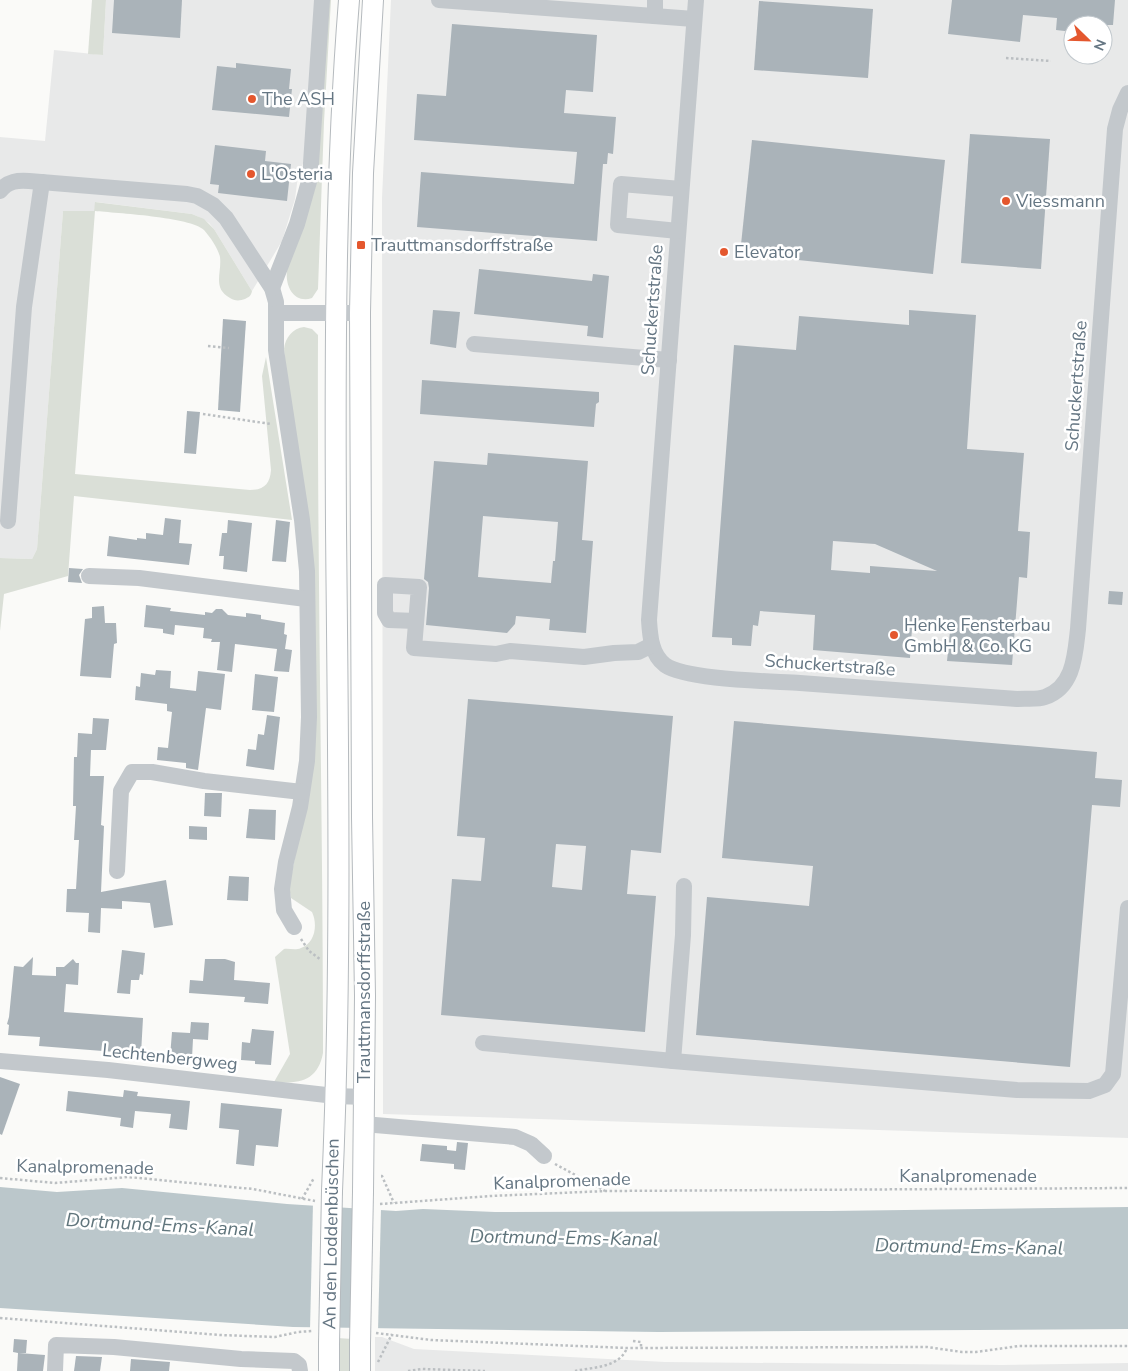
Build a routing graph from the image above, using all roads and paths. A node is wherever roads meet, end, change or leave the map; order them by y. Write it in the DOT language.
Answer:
graph roads {
  1 [pos="322,0"];
  2 [pos="349,0"];
  3 [pos="373,0"];
  4 [pos="439,0"];
  5 [pos="696,0"];
  6 [pos="655,8"];
  7 [pos="694,19"];
  8 [pos="1006,58"];
  9 [pos="1052,61"];
  10 [pos="1128,93"];
  11 [pos="42,182"];
  12 [pos="682,189"];
  13 [pos="0,191"];
  14 [pos="678,231"];
  15 [pos="272,288"];
  16 [pos="277,313"];
  17 [pos="336,313"];
  18 [pos="360,313"];
  19 [pos="474,344"];
  20 [pos="208,346"];
  21 [pos="229,348"];
  22 [pos="669,360"];
  23 [pos="203,414"];
  24 [pos="287,426"];
  25 [pos="8,521"];
  26 [pos="89,576"];
  27 [pos="306,599"];
  28 [pos="416,621"];
  29 [pos="652,645"];
  30 [pos="302,792"];
  31 [pos="117,871"];
  32 [pos="684,886"];
  33 [pos="1128,908"];
  34 [pos="294,927"];
  35 [pos="309,951"];
  36 [pos="327,965"];
  37 [pos="484,1043"];
  38 [pos="0,1061"];
  39 [pos="673,1062"];
  40 [pos="335,1096"];
  41 [pos="365,1097"];
  42 [pos="375,1125"];
  43 [pos="544,1156"];
  44 [pos="382,1176"];
  45 [pos="0,1178"];
  46 [pos="314,1178"];
  47 [pos="1128,1188"];
  48 [pos="606,1191"];
  49 [pos="325,1196"];
  50 [pos="370,1198"];
  51 [pos="302,1199"];
  52 [pos="394,1203"];
  53 [pos="0,1318"];
  54 [pos="392,1334"];
  55 [pos="240,1336"];
  56 [pos="432,1340"];
  57 [pos="633,1341"];
  58 [pos="1128,1346"];
  59 [pos="627,1348"];
  60 [pos="641,1348"];
  61 [pos="380,1358"];
  62 [pos="55,1371"];
  63 [pos="300,1371"];
  64 [pos="329,1371"];
  65 [pos="360,1371"];
  66 [pos="408,1371"];
  67 [pos="485,1371"];
  68 [pos="575,1371"];
  1 -- 15 [label="street"];
  2 -- 17 [label="main road, Trauttmansdorffstraße"];
  3 -- 18 [label="main road, Trauttmansdorffstraße"];
  4 -- 6 [label="street"];
  5 -- 7 [label="street, Schuckertstraße"];
  6 -- 7 [label="street"];
  7 -- 12 [label="street, Schuckertstraße"];
  8 -- 9 [label="path"];
  10 -- 29 [label="street, Schuckertstraße"];
  11 -- 13 [label="street"];
  11 -- 15 [label="street"];
  11 -- 25 [label="street"];
  12 -- 14 [label="street, Schuckertstraße"];
  12 -- 14 [label="street"];
  14 -- 22 [label="street, Schuckertstraße"];
  15 -- 16 [label="street"];
  16 -- 17 [label="street"];
  16 -- 24 [label="street"];
  17 -- 18 [label="street"];
  17 -- 40 [label="main road, Trauttmansdorffstraße"];
  18 -- 41 [label="main road, Trauttmansdorffstraße"];
  19 -- 22 [label="street"];
  20 -- 21 [label="path"];
  22 -- 29 [label="street, Schuckertstraße"];
  23 -- 24 [label="path"];
  24 -- 27 [label="street"];
  26 -- 27 [label="street"];
  27 -- 30 [label="street"];
  28 -- 28 [label="street"];
  28 -- 29 [label="street"];
  30 -- 31 [label="street"];
  30 -- 34 [label="street"];
  32 -- 39 [label="street"];
  33 -- 39 [label="street"];
  35 -- 36 [label="path"];
  37 -- 39 [label="street"];
  38 -- 40 [label="street, Lechtenbergweg"];
  40 -- 41 [label="street, Trauttmansdorffstraße"];
  40 -- 49 [label="main road, An den Loddenbüschen"];
  41 -- 50 [label="main road, An den Loddenbüschen"];
  42 -- 43 [label="street"];
  43 -- 48 [label="path"];
  44 -- 52 [label="path"];
  45 -- 51 [label="path, Kanalpromenade"];
  46 -- 51 [label="path"];
  47 -- 48 [label="path, Kanalpromenade"];
  48 -- 52 [label="path, Kanalpromenade"];
  49 -- 51 [label="path, Kanalpromenade"];
  49 -- 64 [label="main road, An den Loddenbüschen, bridge"];
  50 -- 52 [label="path, Kanalpromenade"];
  50 -- 65 [label="main road, An den Loddenbüschen, bridge"];
  53 -- 55 [label="path"];
  54 -- 61 [label="path"];
  56 -- 59 [label="path"];
  57 -- 60 [label="path"];
  58 -- 60 [label="path"];
  59 -- 60 [label="path"];
  59 -- 68 [label="path"];
  62 -- 63 [label="street"];
  66 -- 67 [label="path"];
}
